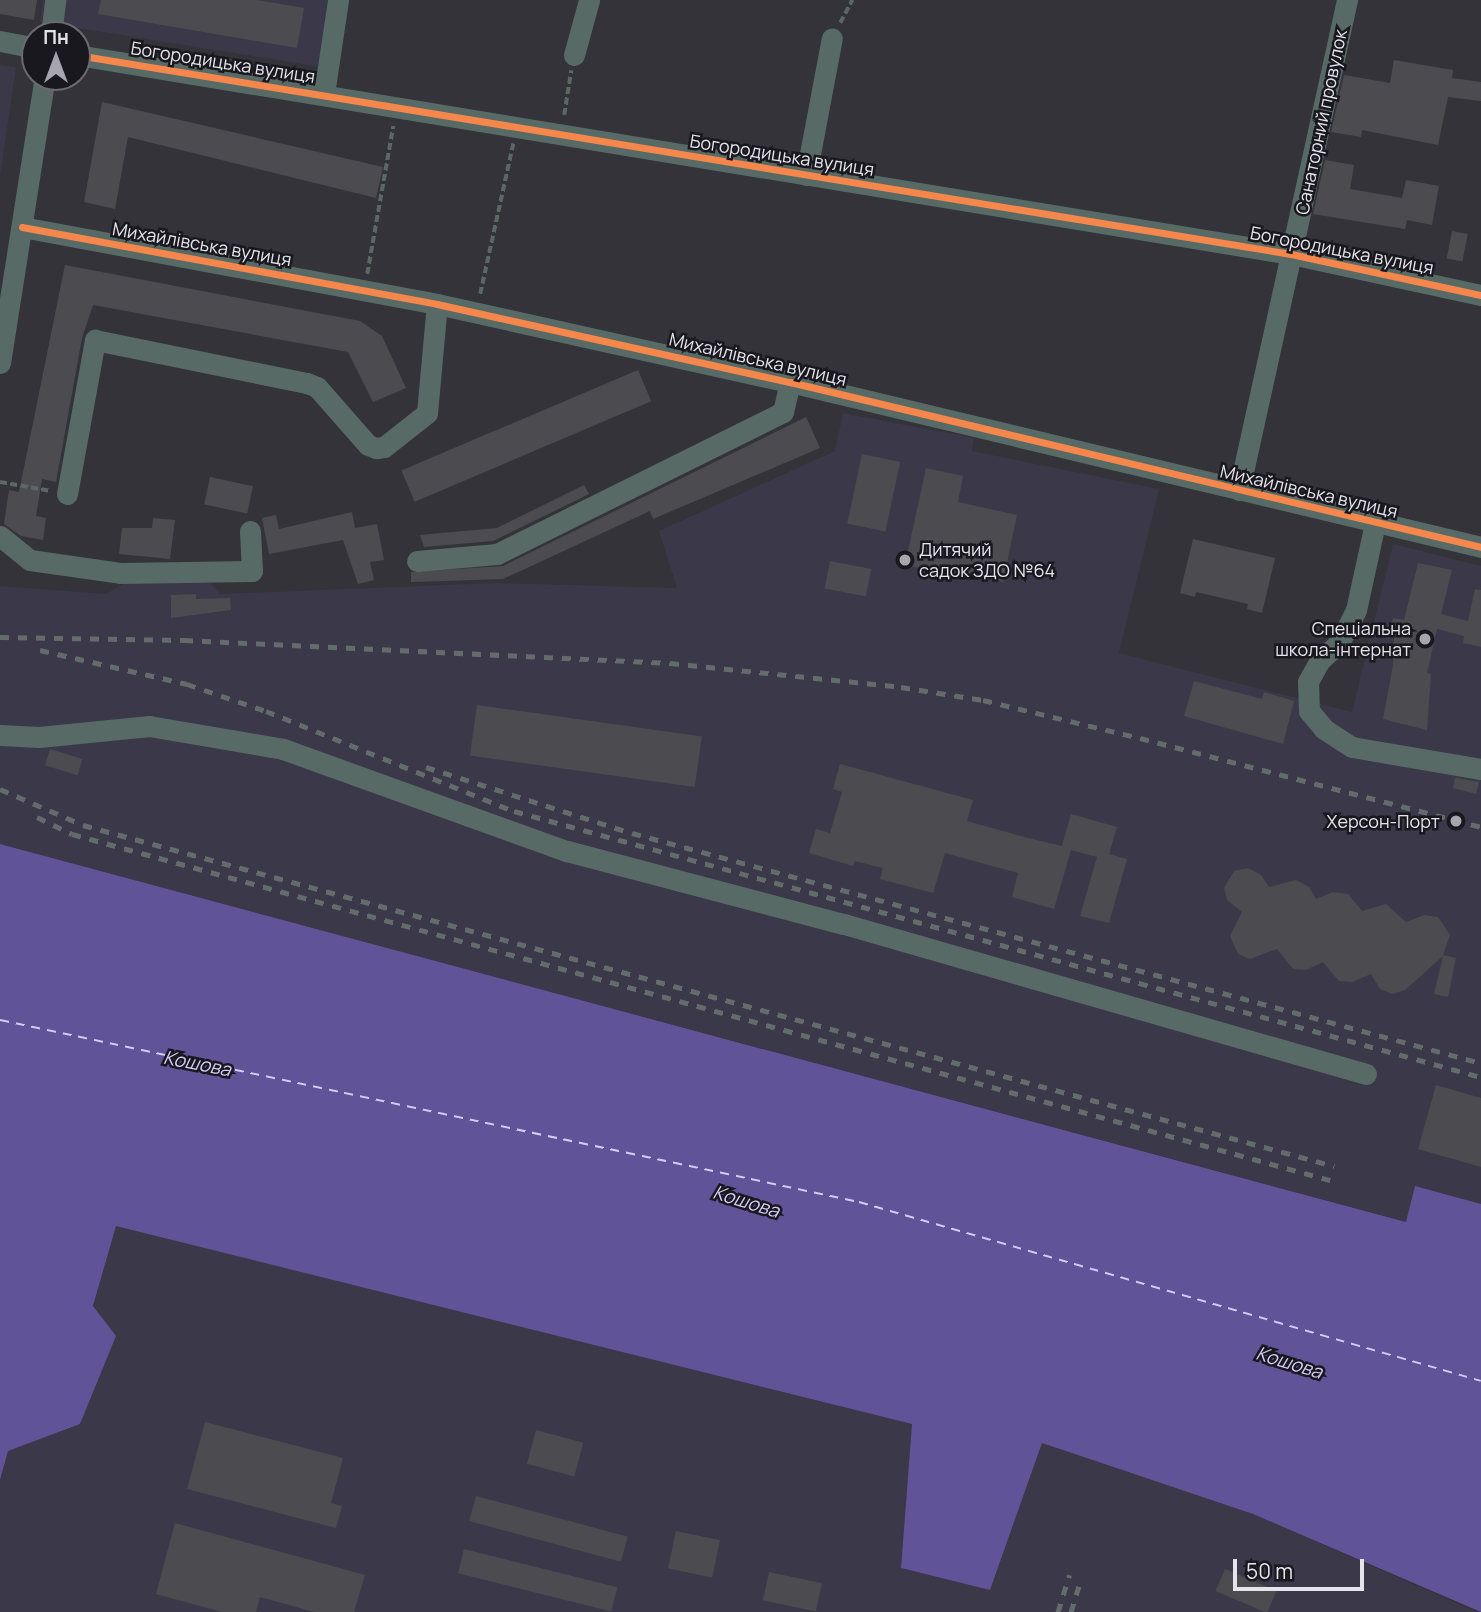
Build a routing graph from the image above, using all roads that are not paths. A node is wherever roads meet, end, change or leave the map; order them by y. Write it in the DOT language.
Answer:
graph roads {
  1 [pos="55,0"];
  2 [pos="338,0"];
  3 [pos="589,0"];
  4 [pos="1347,0"];
  5 [pos="53,21"];
  6 [pos="832,38"];
  7 [pos="0,41"];
  8 [pos="21,45"];
  9 [pos="574,55"];
  10 [pos="91,57"];
  11 [pos="43,91"];
  12 [pos="324,94"];
  13 [pos="806,175"];
  14 [pos="22,228"];
  15 [pos="1292,254"];
  16 [pos="1481,295"];
  17 [pos="437,304"];
  18 [pos="3,334"];
  19 [pos="0,363"];
  20 [pos="790,382"];
  21 [pos="1239,491"];
  22 [pos="67,494"];
  23 [pos="1375,523"];
  24 [pos="250,531"];
  25 [pos="0,536"];
  26 [pos="1481,547"];
  27 [pos="417,561"];
  28 [pos="0,735"];
  29 [pos="1481,769"];
  30 [pos="1366,1074"];
  1 -- 5 [label="street"];
  2 -- 12 [label="street"];
  3 -- 9 [label="street"];
  4 -- 15 [label="street, Санаторний провулок"];
  6 -- 13 [label="street"];
  7 -- 8 [label="street"];
  10 -- 12 [label="street, Богородицька вулиця"];
  11 -- 14 [label="street"];
  12 -- 13 [label="street, Богородицька вулиця"];
  13 -- 15 [label="street, Богородицька вулиця"];
  14 -- 17 [label="street, Михайлівська вулиця"];
  14 -- 18 [label="street"];
  15 -- 16 [label="street, Богородицька вулиця"];
  15 -- 21 [label="street, Санаторний провулок"];
  17 -- 20 [label="street, Михайлівська вулиця"];
  17 -- 22 [label="street"];
  18 -- 19 [label="street"];
  20 -- 21 [label="street, Михайлівська вулиця"];
  20 -- 27 [label="street"];
  21 -- 23 [label="street, Михайлівська вулиця"];
  23 -- 26 [label="street, Михайлівська вулиця"];
  23 -- 29 [label="street"];
  24 -- 25 [label="street"];
  28 -- 30 [label="street"];
}
